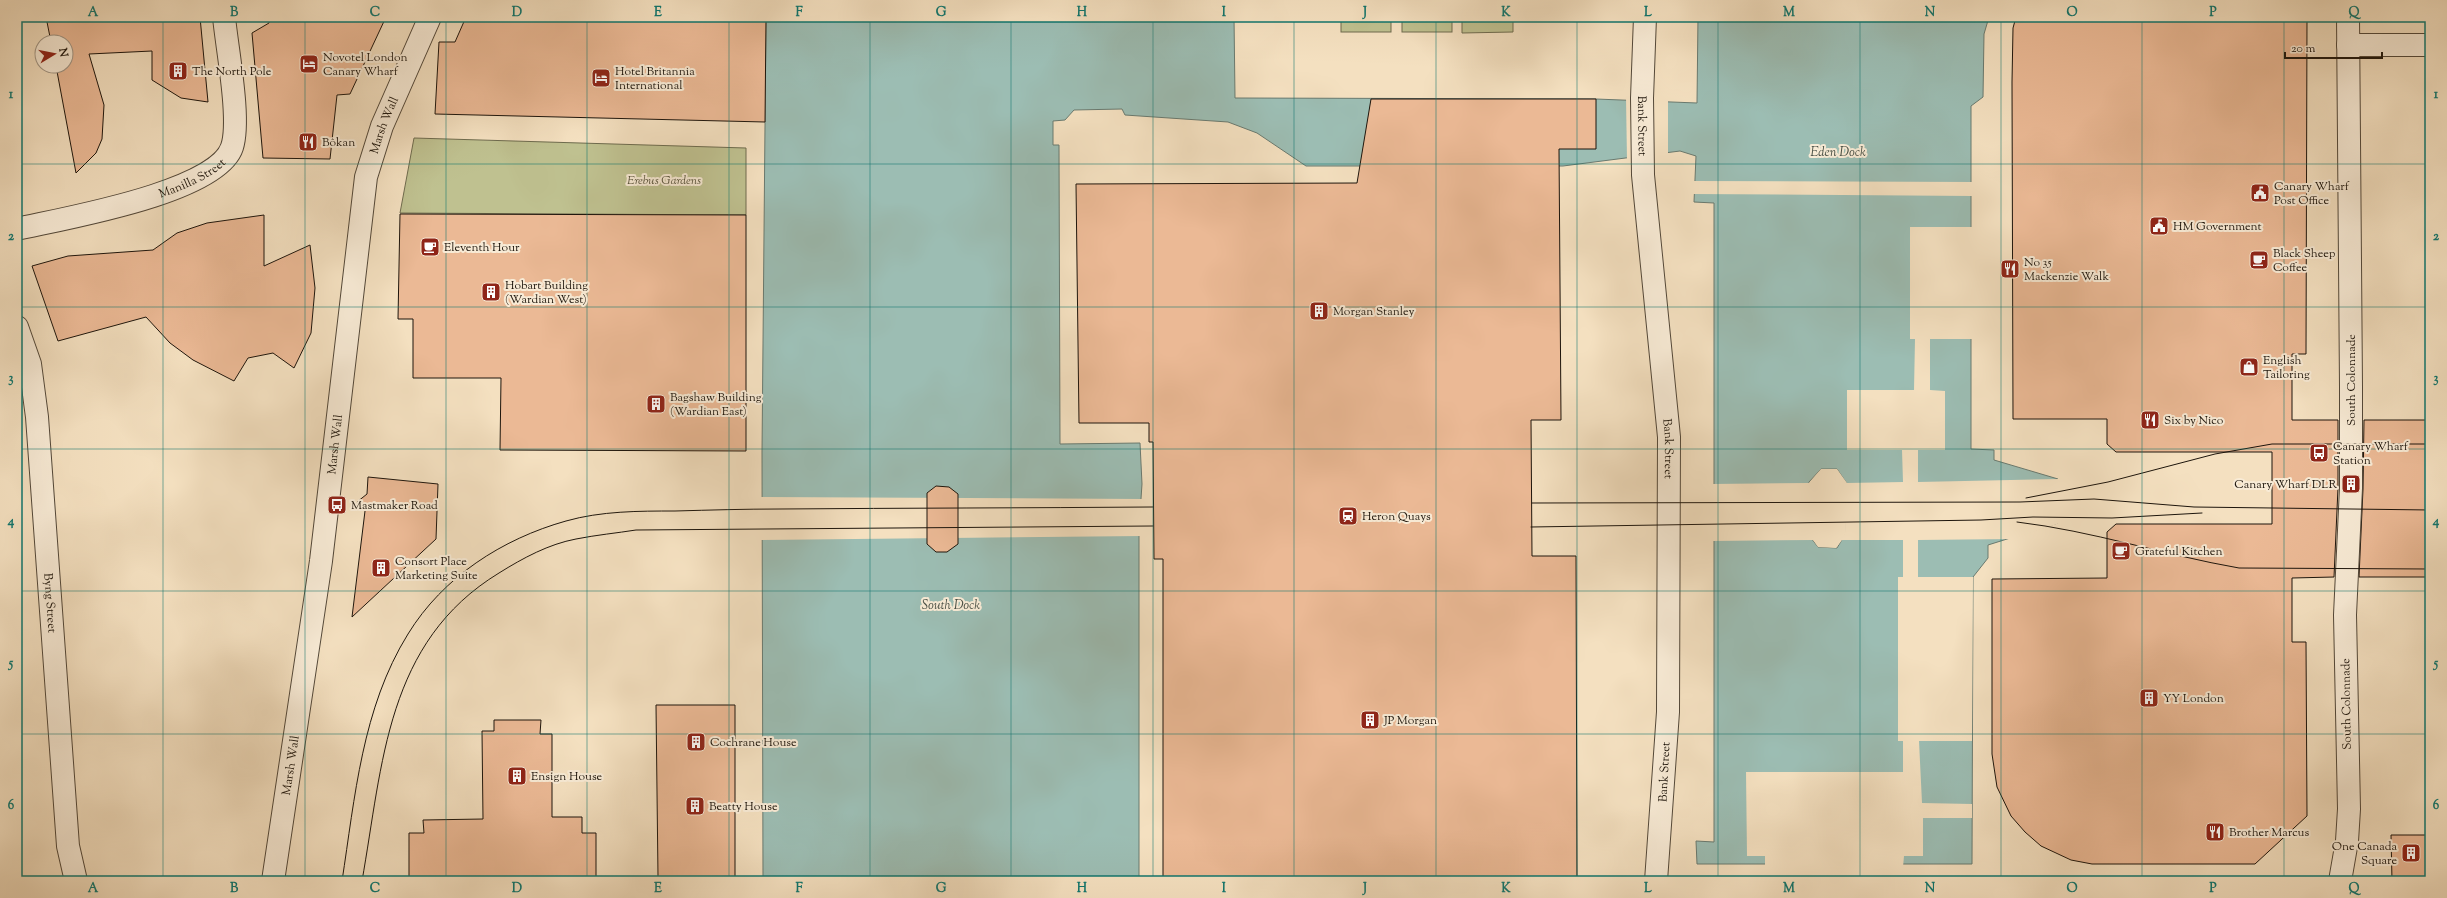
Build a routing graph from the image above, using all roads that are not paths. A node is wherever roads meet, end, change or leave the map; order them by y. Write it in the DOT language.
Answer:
graph roads {
  1 [pos="224,17"];
  2 [pos="430,17"];
  3 [pos="1645,17"];
  4 [pos="2348,17"];
  5 [pos="2348,45"];
  6 [pos="2430,46"];
  7 [pos="17,229"];
  8 [pos="17,327"];
  9 [pos="76,881"];
  10 [pos="273,881"];
  11 [pos="1656,881"];
  12 [pos="2340,881"];
  1 -- 7 [label="street, Manilla Street"];
  2 -- 10 [label="street, Marsh Wall"];
  3 -- 11 [label="street, Bank Street"];
  4 -- 5 [label="street, South Colonnade"];
  5 -- 6 [label="street"];
  5 -- 12 [label="street, South Colonnade"];
  8 -- 9 [label="street, Byng Street"];
}
